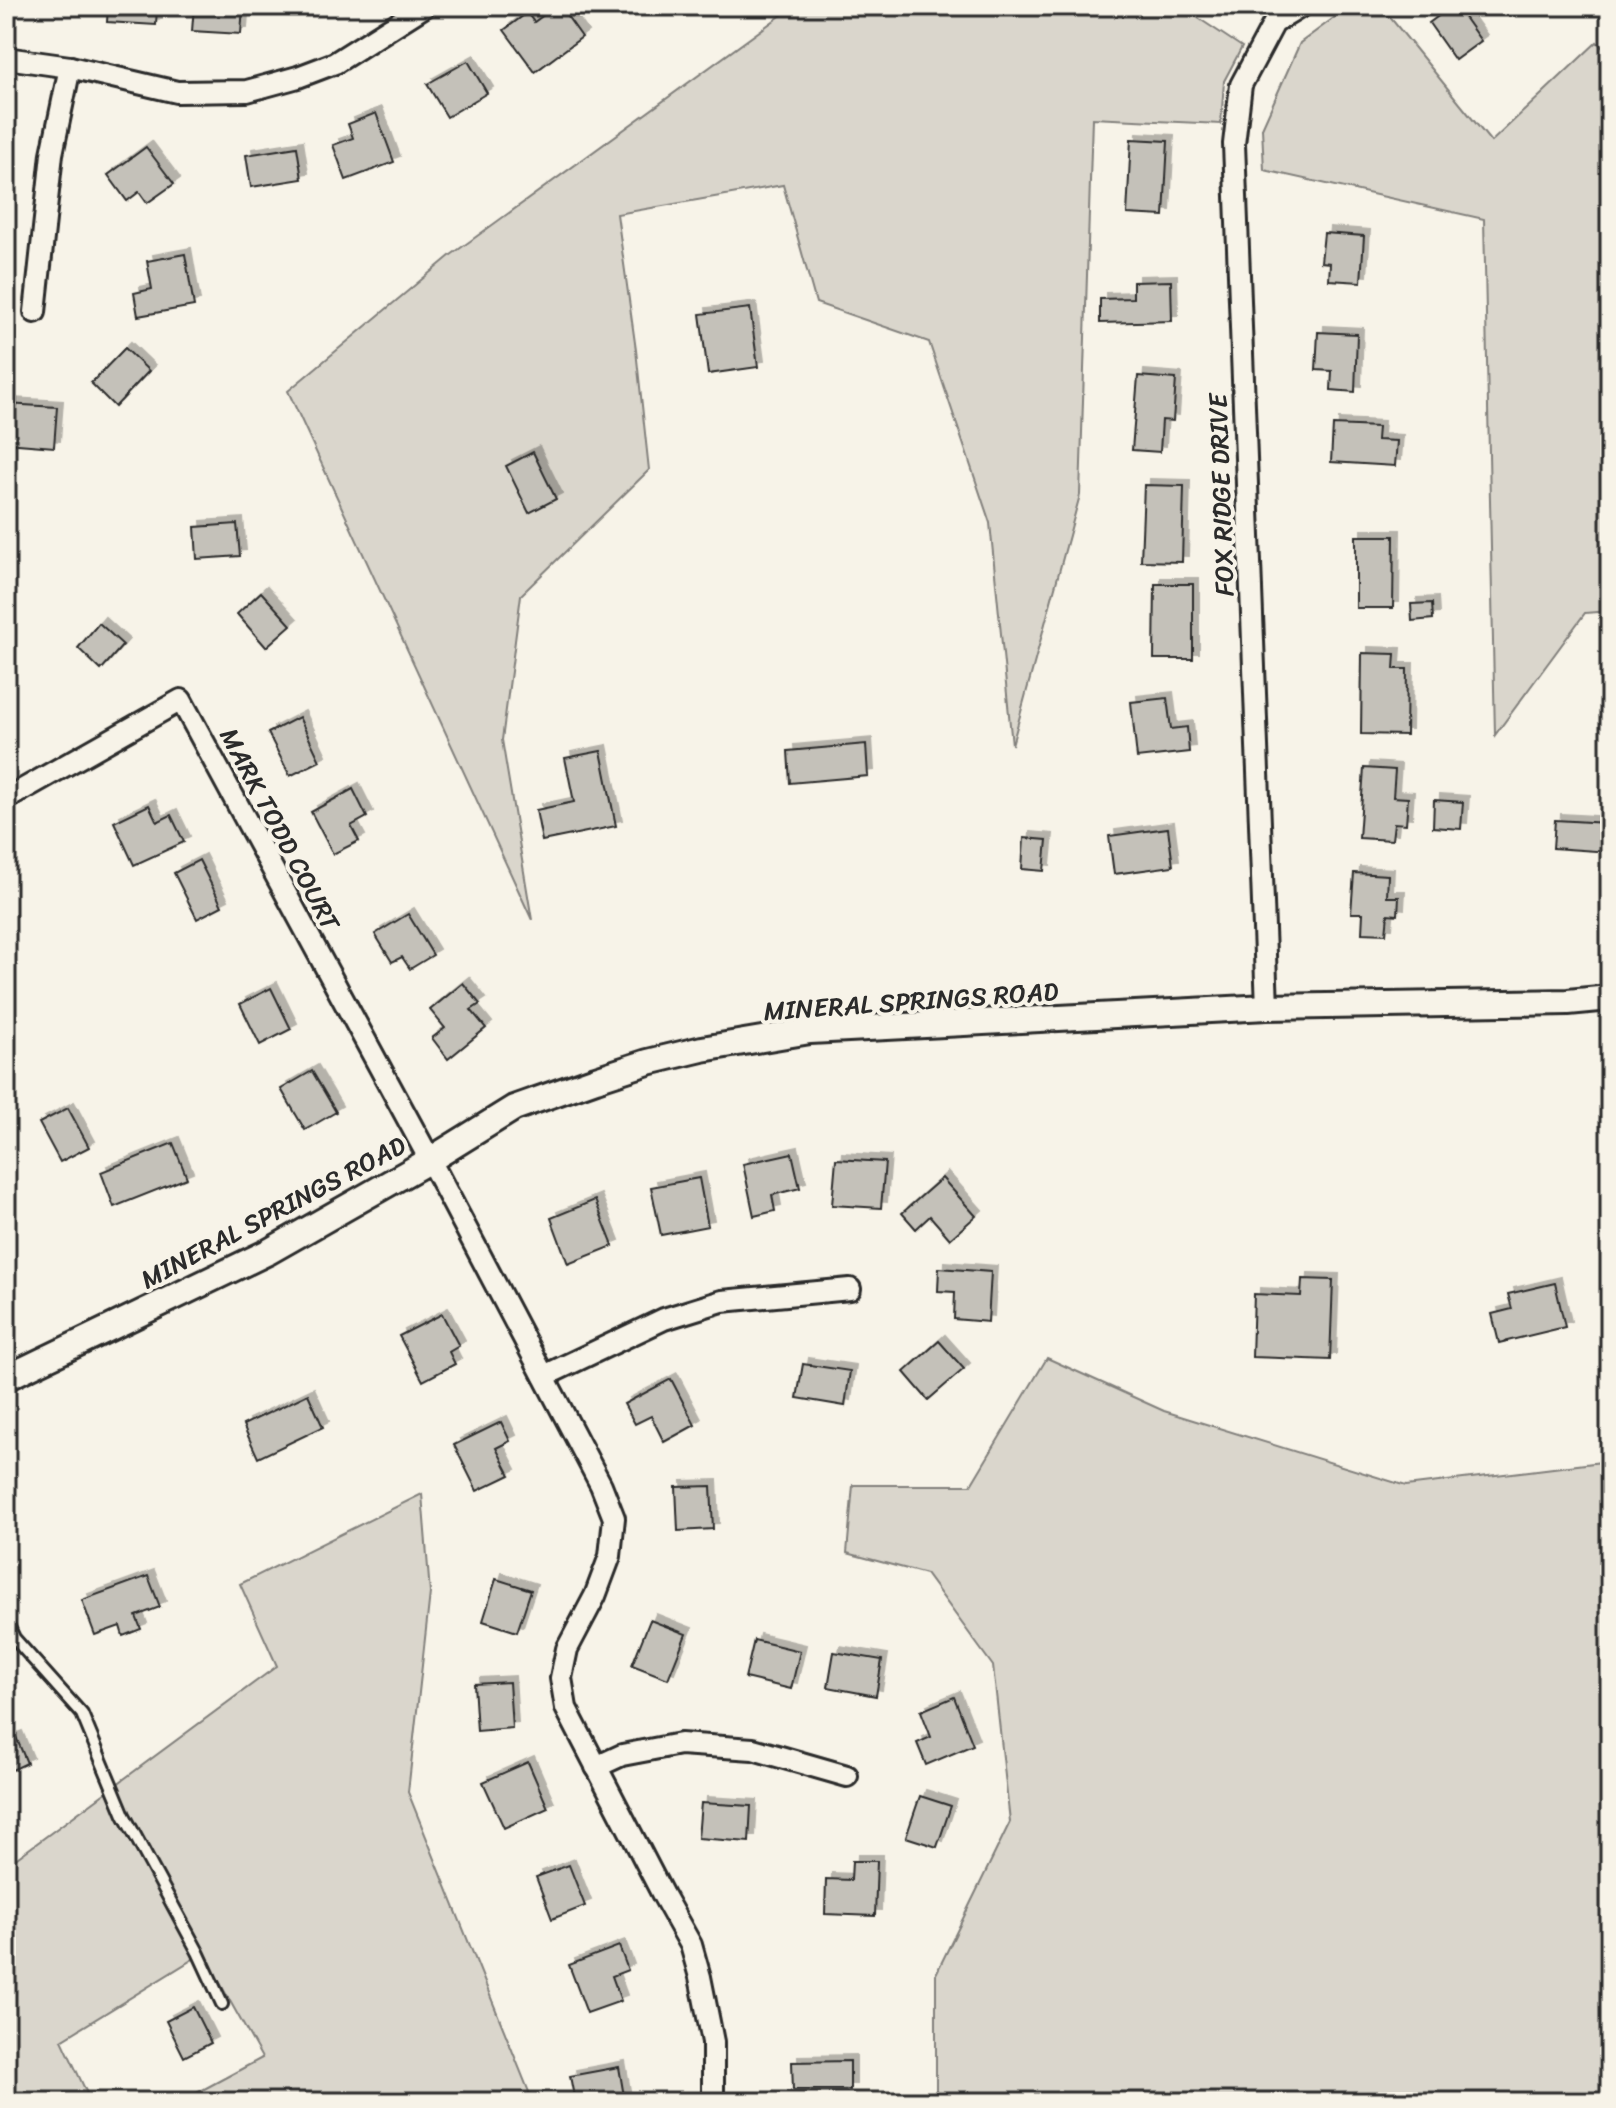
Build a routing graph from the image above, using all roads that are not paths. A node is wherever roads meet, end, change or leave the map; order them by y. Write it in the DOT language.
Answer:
graph roads {
  1 [pos="425,6"];
  2 [pos="1302,6"];
  3 [pos="6,58"];
  4 [pos="70,67"];
  5 [pos="35,312"];
  6 [pos="6,799"];
  7 [pos="1610,998"];
  8 [pos="1267,1007"];
  9 [pos="430,1160"];
  10 [pos="850,1289"];
  11 [pos="544,1376"];
  12 [pos="6,1378"];
  13 [pos="6,1621"];
  14 [pos="596,1767"];
  15 [pos="847,1776"];
  16 [pos="222,2004"];
  17 [pos="713,2097"];
  1 -- 4 [label="street"];
  2 -- 8 [label="street, FOX RIDGE DRIVE"];
  3 -- 4 [label="street"];
  4 -- 5 [label="street"];
  6 -- 9 [label="street, MARK TODD COURT"];
  7 -- 8 [label="street, MINERAL SPRINGS ROAD"];
  8 -- 9 [label="street, MINERAL SPRINGS ROAD"];
  9 -- 11 [label="street"];
  9 -- 12 [label="street, MINERAL SPRINGS ROAD"];
  10 -- 11 [label="street"];
  11 -- 14 [label="street"];
  13 -- 16 [label="lane"];
  14 -- 15 [label="street"];
  14 -- 17 [label="street"];
}
